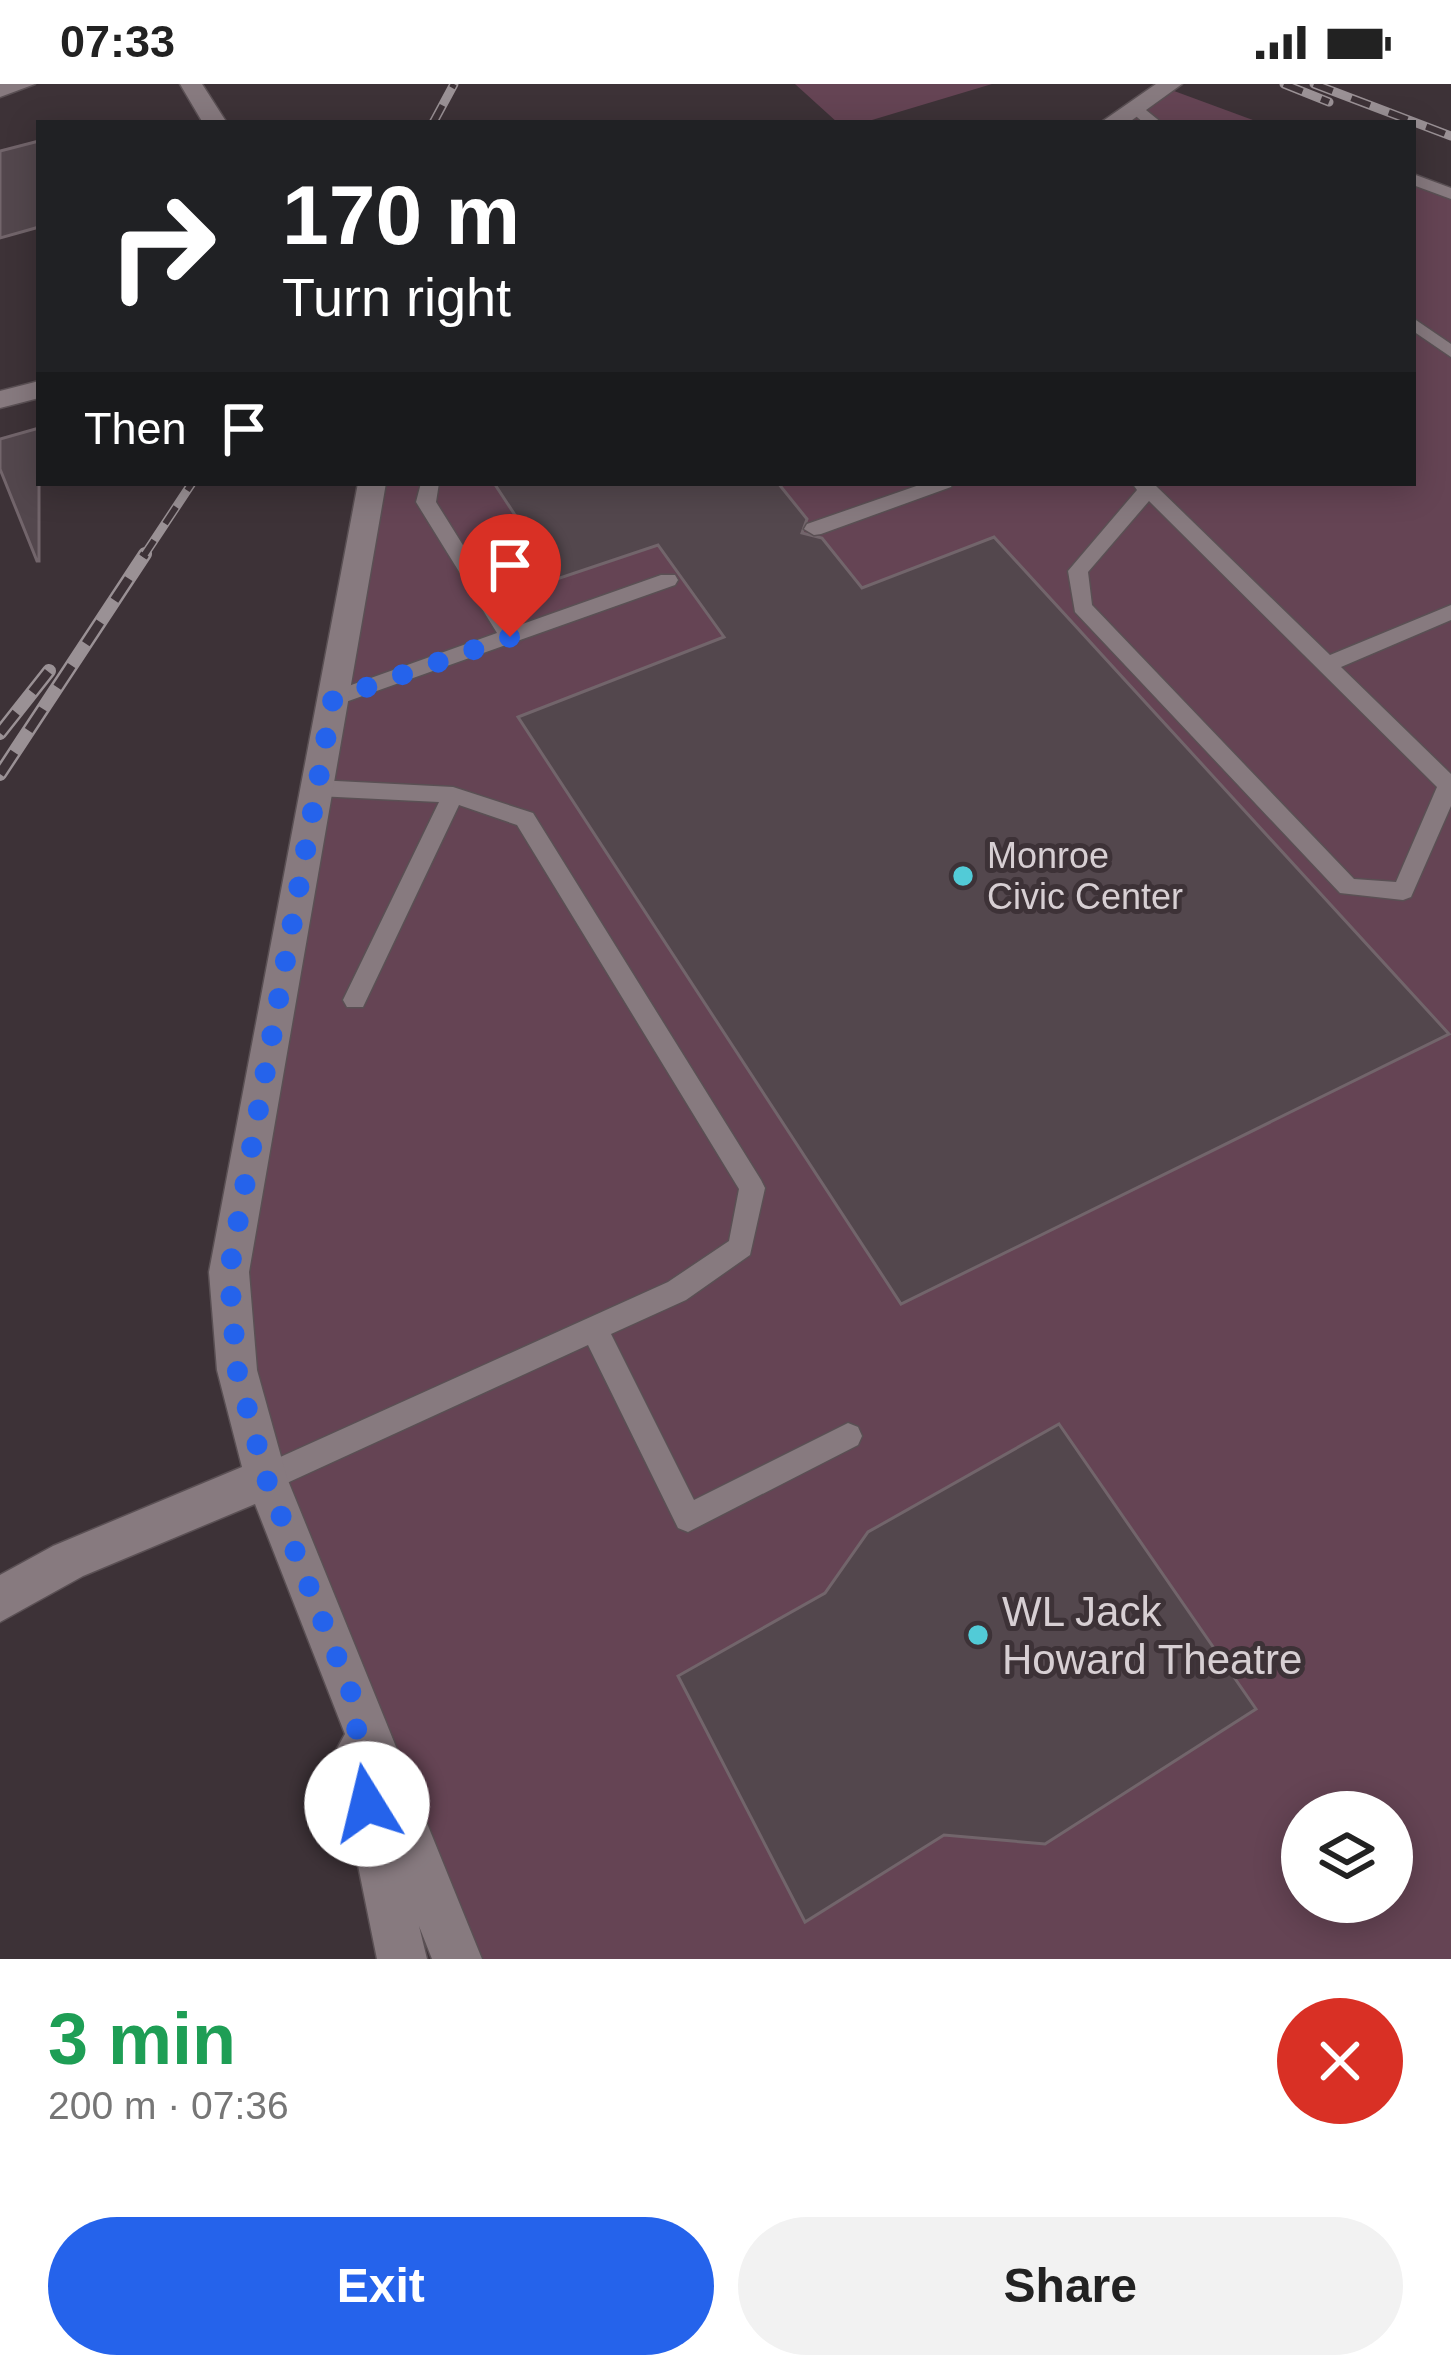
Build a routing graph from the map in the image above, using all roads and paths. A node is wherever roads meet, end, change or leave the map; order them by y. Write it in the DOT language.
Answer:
graph roads {
  1 [pos="24,84"];
  2 [pos="191,84"];
  3 [pos="1171,84"];
  4 [pos="0,90"];
  5 [pos="1145,116"];
  6 [pos="213,120"];
  7 [pos="1416,180"];
  8 [pos="1451,194"];
  9 [pos="1416,325"];
  10 [pos="1451,352"];
  11 [pos="36,389"];
  12 [pos="0,400"];
  13 [pos="371,486"];
  14 [pos="429,486"];
  15 [pos="936,486"];
  16 [pos="1145,486"];
  17 [pos="814,529"];
  18 [pos="668,580"];
  19 [pos="1451,612"];
  20 [pos="510,637"];
  21 [pos="1326,665"];
  22 [pos="333,699"];
  23 [pos="317,788"];
  24 [pos="453,795"];
  25 [pos="355,1000"];
  26 [pos="594,1329"];
  27 [pos="848,1436"];
  28 [pos="266,1478"];
  29 [pos="0,1600"];
  30 [pos="352,1695"];
  31 [pos="402,1959"];
  32 [pos="457,1959"];
  1 -- 4 [label="street"];
  2 -- 6 [label="street"];
  3 -- 5 [label="street"];
  7 -- 8 [label="lane"];
  9 -- 10 [label="lane"];
  11 -- 12 [label="street"];
  13 -- 22 [label="street"];
  14 -- 20 [label="lane"];
  15 -- 17 [label="lane"];
  16 -- 21 [label="lane"];
  16 -- 21 [label="lane"];
  18 -- 20 [label="lane"];
  19 -- 21 [label="lane"];
  20 -- 22 [label="lane"];
  22 -- 23 [label="street"];
  23 -- 24 [label="lane"];
  23 -- 28 [label="street"];
  24 -- 25 [label="lane"];
  24 -- 26 [label="lane"];
  26 -- 27 [label="lane"];
  26 -- 28 [label="lane"];
  28 -- 29 [label="street"];
  28 -- 30 [label="street"];
  30 -- 31 [label="street"];
  30 -- 32 [label="street"];
}
